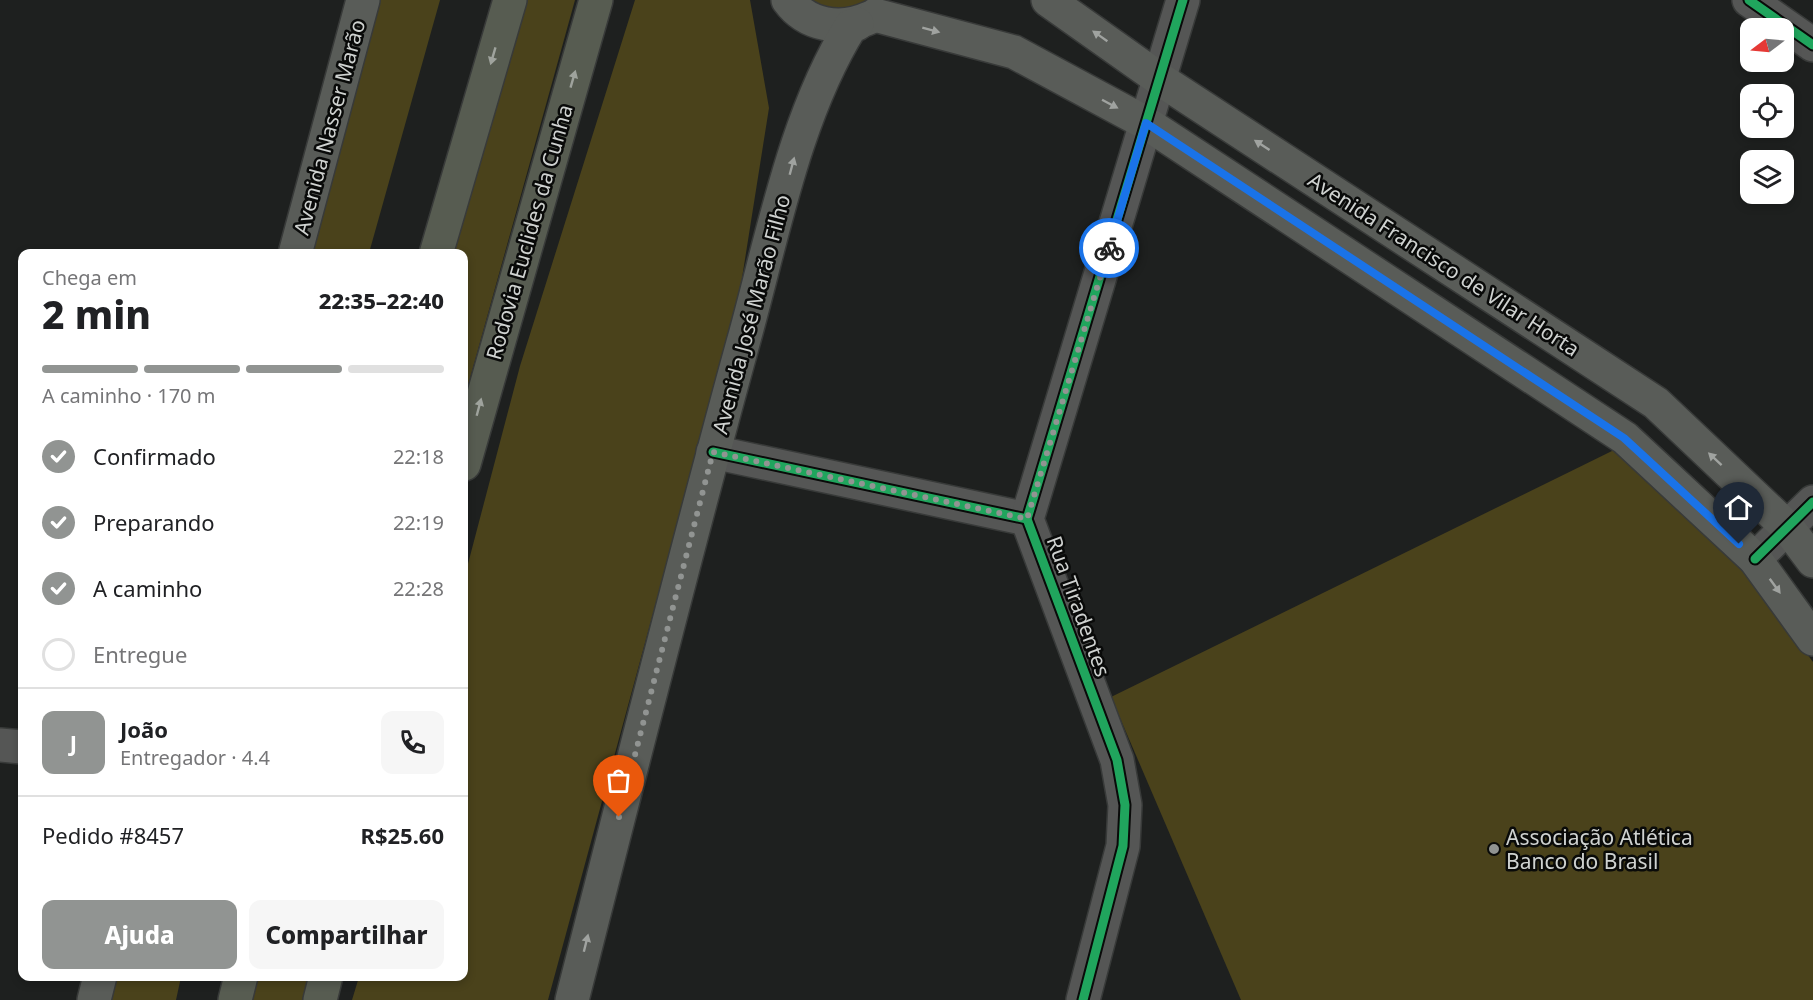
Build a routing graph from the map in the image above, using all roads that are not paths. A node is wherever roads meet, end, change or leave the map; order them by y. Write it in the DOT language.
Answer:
graph roads {
  1 [pos="363,0"];
  2 [pos="510,0"];
  3 [pos="596,0"];
  4 [pos="788,0"];
  5 [pos="1048,0"];
  6 [pos="1183,0"];
  7 [pos="1749,0"];
  8 [pos="874,13"];
  9 [pos="1813,45"];
  10 [pos="1161,80"];
  11 [pos="1146,123"];
  12 [pos="1298,169"];
  13 [pos="1272,207"];
  14 [pos="296,249"];
  15 [pos="437,249"];
  16 [pos="1492,296"];
  17 [pos="1467,334"];
  18 [pos="468,450"];
  19 [pos="713,452"];
  20 [pos="1813,502"];
  21 [pos="1027,519"];
  22 [pos="1788,528"];
  23 [pos="1755,559"];
  24 [pos="1813,561"];
  25 [pos="1813,639"];
  26 [pos="0,745"];
  27 [pos="18,747"];
  28 [pos="99,981"];
  29 [pos="240,981"];
  30 [pos="325,981"];
  31 [pos="94,1000"];
  32 [pos="235,1000"];
  33 [pos="320,1000"];
  34 [pos="572,1000"];
  35 [pos="1083,1000"];
  1 -- 14 [label="main road, Avenida Nasser Marão"];
  2 -- 15 [label="highway, one-way"];
  18 -- 3 [label="highway, Rodovia Euclides da Cunha, one-way"];
  4 -- 8 [label="main road"];
  10 -- 5 [label="main road, Avenida Francisco de Vilar Horta, one-way"];
  6 -- 10 [label="street"];
  7 -- 9 [label="street"];
  8 -- 11 [label="main road, one-way"];
  19 -- 8 [label="main road, Avenida José Marão Filho, one-way"];
  10 -- 11 [label="street, Rua Tiradentes"];
  12 -- 10 [label="main road, Avenida Francisco de Vilar Horta, one-way"];
  11 -- 13 [label="main road"];
  11 -- 21 [label="street, Rua Tiradentes"];
  12 -- 13 [label="main road"];
  12 -- 16 [label="main road, Avenida Francisco de Vilar Horta"];
  13 -- 17 [label="main road"];
  16 -- 17 [label="main road"];
  22 -- 16 [label="main road, Avenida Francisco de Vilar Horta, one-way"];
  17 -- 23 [label="main road"];
  19 -- 21 [label="street"];
  34 -- 19 [label="main road, Avenida José Marão Filho, one-way"];
  20 -- 22 [label="street"];
  21 -- 35 [label="street, Rua Tiradentes"];
  22 -- 23 [label="street"];
  22 -- 24 [label="main road, Avenida Francisco de Vilar Horta"];
  23 -- 25 [label="main road, one-way"];
  26 -- 27 [label="street"];
  28 -- 31 [label="main road"];
  29 -- 32 [label="highway"];
  30 -- 33 [label="highway"];
}
